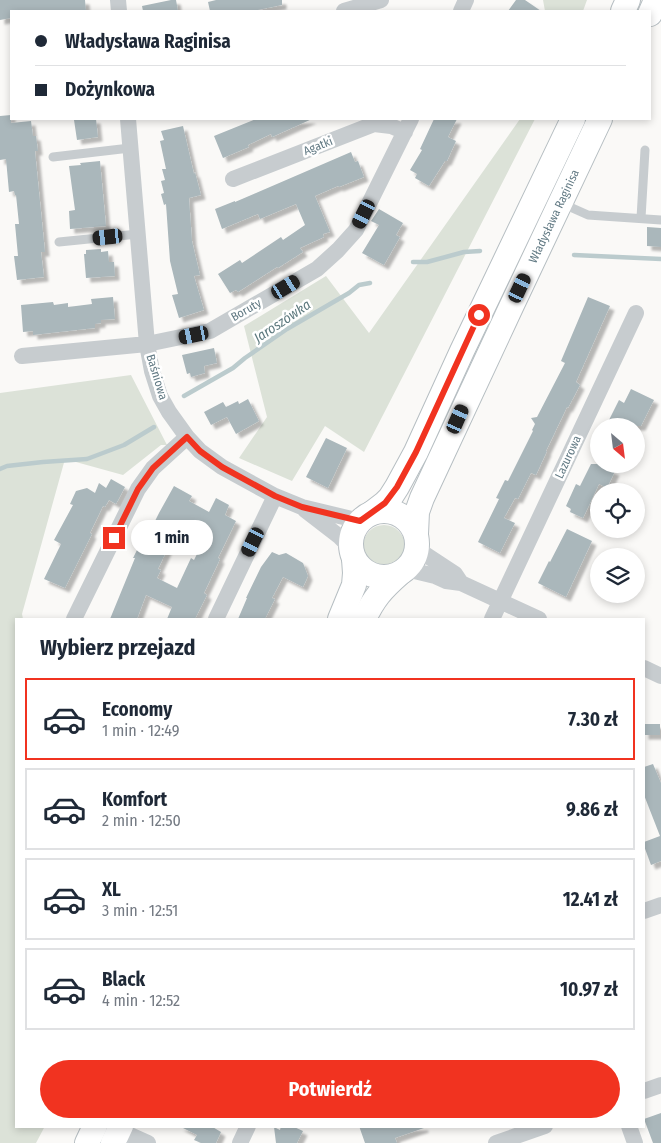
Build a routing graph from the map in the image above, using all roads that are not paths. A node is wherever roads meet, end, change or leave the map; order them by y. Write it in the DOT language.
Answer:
graph roads {
  1 [pos="381,0"];
  2 [pos="656,0"];
  3 [pos="347,10"];
  4 [pos="651,12"];
  5 [pos="128,120"];
  6 [pos="573,120"];
  7 [pos="600,120"];
  8 [pos="408,125"];
  9 [pos="130,148"];
  10 [pos="645,150"];
  11 [pos="54,157"];
  12 [pos="233,180"];
  13 [pos="560,202"];
  14 [pos="640,218"];
  15 [pos="661,220"];
  16 [pos="138,234"];
  17 [pos="60,242"];
  18 [pos="636,313"];
  19 [pos="147,344"];
  20 [pos="22,356"];
  21 [pos="187,437"];
  22 [pos="275,496"];
  23 [pos="302,507"];
  24 [pos="366,517"];
  25 [pos="352,553"];
  26 [pos="409,556"];
  27 [pos="461,583"];
  28 [pos="500,601"];
  29 [pos="74,618"];
  30 [pos="216,618"];
  31 [pos="340,618"];
  32 [pos="365,618"];
  33 [pos="492,618"];
  34 [pos="537,618"];
  35 [pos="645,668"];
  36 [pos="661,676"];
  37 [pos="661,905"];
  38 [pos="645,911"];
  39 [pos="661,1085"];
  40 [pos="645,1091"];
  41 [pos="94,1128"];
  42 [pos="247,1128"];
  43 [pos="539,1128"];
  44 [pos="630,1128"];
  45 [pos="118,1133"];
  46 [pos="87,1143"];
  47 [pos="148,1143"];
  48 [pos="240,1143"];
  49 [pos="496,1143"];
  50 [pos="635,1143"];
  1 -- 3 [label="street"];
  2 -- 4 [label="main road"];
  5 -- 9 [label="street, Baśniowa"];
  6 -- 24 [label="main road, Władysława Raginisa"];
  7 -- 13 [label="main road, Władysława Raginisa"];
  8 -- 12 [label="street, Agatki"];
  8 -- 19 [label="street, Boruty"];
  9 -- 11 [label="lane"];
  9 -- 16 [label="street, Baśniowa"];
  10 -- 14 [label="lane"];
  13 -- 14 [label="lane"];
  13 -- 26 [label="main road, Władysława Raginisa"];
  14 -- 15 [label="lane"];
  16 -- 17 [label="lane"];
  16 -- 19 [label="street, Baśniowa"];
  18 -- 28 [label="street, Lazurowa"];
  19 -- 20 [label="street, Boruty"];
  19 -- 21 [label="street, Baśniowa"];
  21 -- 22 [label="street, Baśniowa"];
  21 -- 29 [label="street"];
  22 -- 23 [label="street, Baśniowa"];
  22 -- 30 [label="street"];
  23 -- 24 [label="street, Baśniowa"];
  23 -- 25 [label="street, Baśniowa"];
  24 -- 25 [label="main road"];
  24 -- 26 [label="main road"];
  25 -- 26 [label="main road"];
  25 -- 31 [label="main road"];
  26 -- 27 [label="street"];
  26 -- 27 [label="street"];
  26 -- 32 [label="main road"];
  27 -- 28 [label="street"];
  28 -- 33 [label="street, Lazurowa"];
  28 -- 34 [label="street"];
  35 -- 36 [label="street"];
  37 -- 38 [label="street"];
  39 -- 40 [label="street"];
  41 -- 46 [label="main road"];
  42 -- 48 [label="street"];
  43 -- 49 [label="street"];
  44 -- 50 [label="street"];
  45 -- 47 [label="street"];
}
